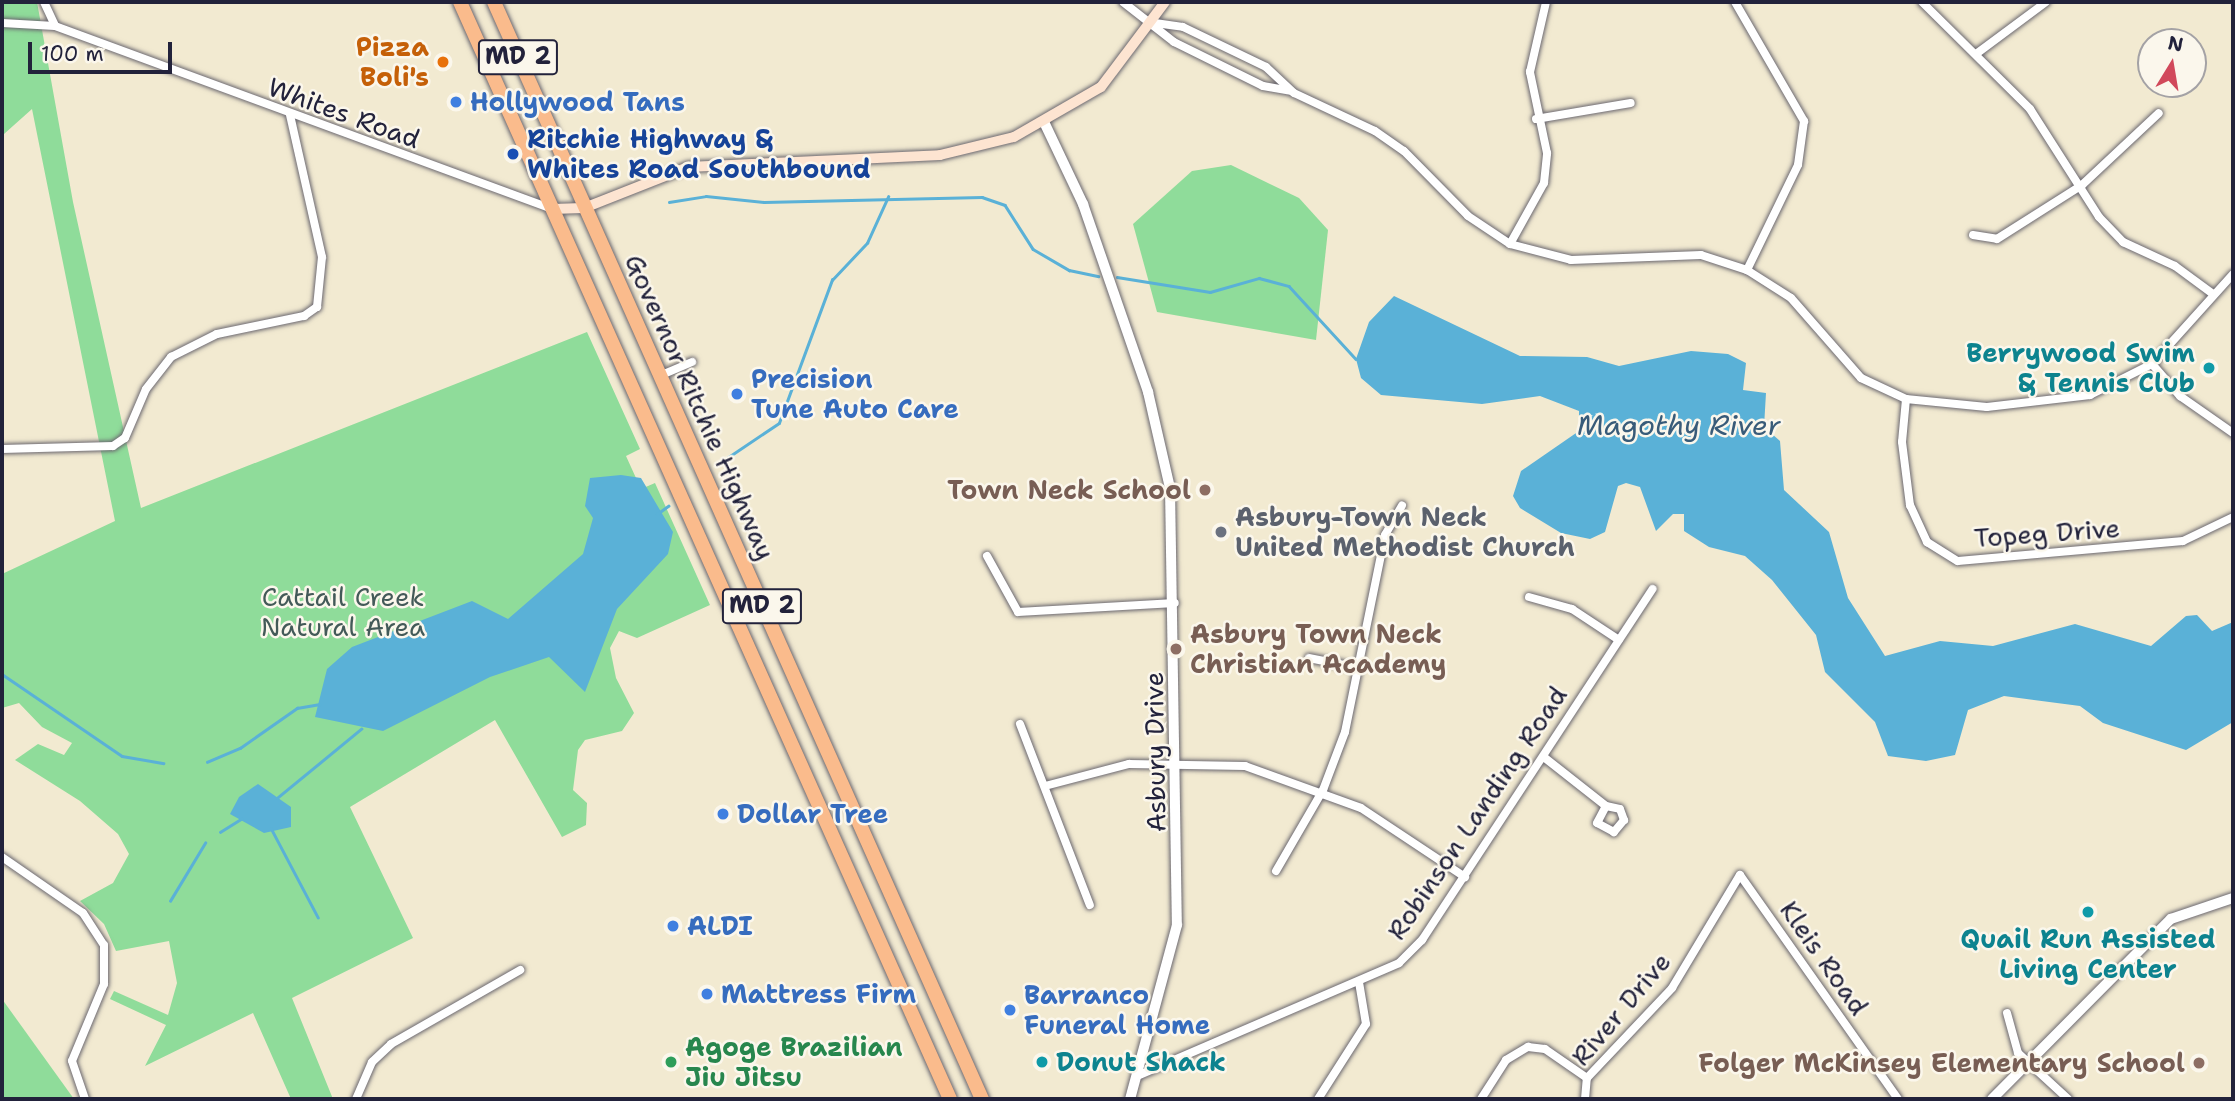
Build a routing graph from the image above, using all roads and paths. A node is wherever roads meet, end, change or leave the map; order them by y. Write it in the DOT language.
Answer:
graph roads {
  1 [pos="44,2"];
  2 [pos="460,2"];
  3 [pos="495,2"];
  4 [pos="1123,2"];
  5 [pos="1165,2"];
  6 [pos="1546,2"];
  7 [pos="1735,2"];
  8 [pos="1922,2"];
  9 [pos="2046,2"];
  10 [pos="2,23"];
  11 [pos="1155,23"];
  12 [pos="55,26"];
  13 [pos="1976,54"];
  14 [pos="1291,91"];
  15 [pos="1631,103"];
  16 [pos="2159,113"];
  17 [pos="289,116"];
  18 [pos="1536,119"];
  19 [pos="1045,124"];
  20 [pos="2082,185"];
  21 [pos="584,208"];
  22 [pos="552,209"];
  23 [pos="1973,235"];
  24 [pos="1510,244"];
  25 [pos="1747,270"];
  26 [pos="2233,274"];
  27 [pos="2213,294"];
  28 [pos="692,362"];
  29 [pos="2152,364"];
  30 [pos="659,376"];
  31 [pos="1906,399"];
  32 [pos="2233,433"];
  33 [pos="2,449"];
  34 [pos="1402,505"];
  35 [pos="2233,517"];
  36 [pos="987,556"];
  37 [pos="1653,589"];
  38 [pos="1529,597"];
  39 [pos="1175,603"];
  40 [pos="1619,640"];
  41 [pos="1309,658"];
  42 [pos="1359,668"];
  43 [pos="1020,724"];
  44 [pos="1545,758"];
  45 [pos="1175,763"];
  46 [pos="1045,786"];
  47 [pos="1323,790"];
  48 [pos="1606,806"];
  49 [pos="2,857"];
  50 [pos="1276,871"];
  51 [pos="1740,875"];
  52 [pos="1465,877"];
  53 [pos="2233,898"];
  54 [pos="1090,905"];
  55 [pos="520,970"];
  56 [pos="1359,982"];
  57 [pos="2007,1013"];
  58 [pos="2028,1063"];
  59 [pos="1137,1076"];
  60 [pos="1587,1078"];
  61 [pos="85,1099"];
  62 [pos="356,1099"];
  63 [pos="950,1099"];
  64 [pos="982,1099"];
  65 [pos="1130,1099"];
  66 [pos="1318,1099"];
  67 [pos="1480,1099"];
  68 [pos="1585,1099"];
  69 [pos="1898,1099"];
  70 [pos="1992,1099"];
  71 [pos="2068,1099"];
  1 -- 12 [label="street"];
  2 -- 22 [label="highway, MD 2"];
  3 -- 21 [label="highway, Governor Ritchie Highway / MD 2"];
  4 -- 11 [label="street"];
  5 -- 11 [label="main road"];
  6 -- 18 [label="street"];
  7 -- 25 [label="street"];
  8 -- 13 [label="street"];
  9 -- 13 [label="street"];
  10 -- 12 [label="street, Whites Road"];
  11 -- 14 [label="street"];
  11 -- 14 [label="street"];
  11 -- 19 [label="main road"];
  12 -- 17 [label="street, Whites Road"];
  13 -- 20 [label="street"];
  14 -- 24 [label="street"];
  15 -- 18 [label="street"];
  16 -- 20 [label="street"];
  17 -- 22 [label="street, Whites Road"];
  17 -- 33 [label="street"];
  18 -- 24 [label="street"];
  19 -- 21 [label="main road"];
  19 -- 39 [label="street, Asbury Drive"];
  20 -- 23 [label="street"];
  20 -- 27 [label="street"];
  21 -- 22 [label="main road"];
  21 -- 30 [label="highway, Governor Ritchie Highway / MD 2"];
  22 -- 63 [label="highway, Governor Ritchie Highway / MD 2"];
  24 -- 25 [label="street"];
  25 -- 31 [label="street"];
  26 -- 27 [label="street"];
  27 -- 29 [label="street"];
  28 -- 30 [label="street"];
  29 -- 31 [label="street"];
  29 -- 32 [label="street"];
  30 -- 64 [label="highway, Governor Ritchie Highway / MD 2"];
  31 -- 35 [label="street, Topeg Drive"];
  34 -- 42 [label="street"];
  36 -- 39 [label="street"];
  37 -- 40 [label="street, Robinson Landing Road"];
  38 -- 40 [label="street"];
  39 -- 45 [label="street, Asbury Drive"];
  40 -- 44 [label="street, Robinson Landing Road"];
  41 -- 42 [label="street"];
  42 -- 47 [label="street"];
  43 -- 46 [label="street"];
  44 -- 48 [label="street"];
  44 -- 52 [label="street, Robinson Landing Road"];
  45 -- 46 [label="street"];
  45 -- 47 [label="street"];
  45 -- 59 [label="street, Asbury Drive"];
  46 -- 54 [label="street"];
  47 -- 50 [label="street"];
  47 -- 52 [label="street"];
  49 -- 61 [label="street"];
  51 -- 60 [label="street, River Drive"];
  51 -- 69 [label="street, Kleis Road"];
  52 -- 56 [label="street, Robinson Landing Road"];
  53 -- 58 [label="street"];
  55 -- 62 [label="street"];
  56 -- 59 [label="street, Robinson Landing Road"];
  56 -- 66 [label="street"];
  57 -- 58 [label="street"];
  58 -- 70 [label="street"];
  58 -- 71 [label="street"];
  59 -- 65 [label="street, Asbury Drive"];
  60 -- 67 [label="street"];
  60 -- 68 [label="street, River Drive"];
}
